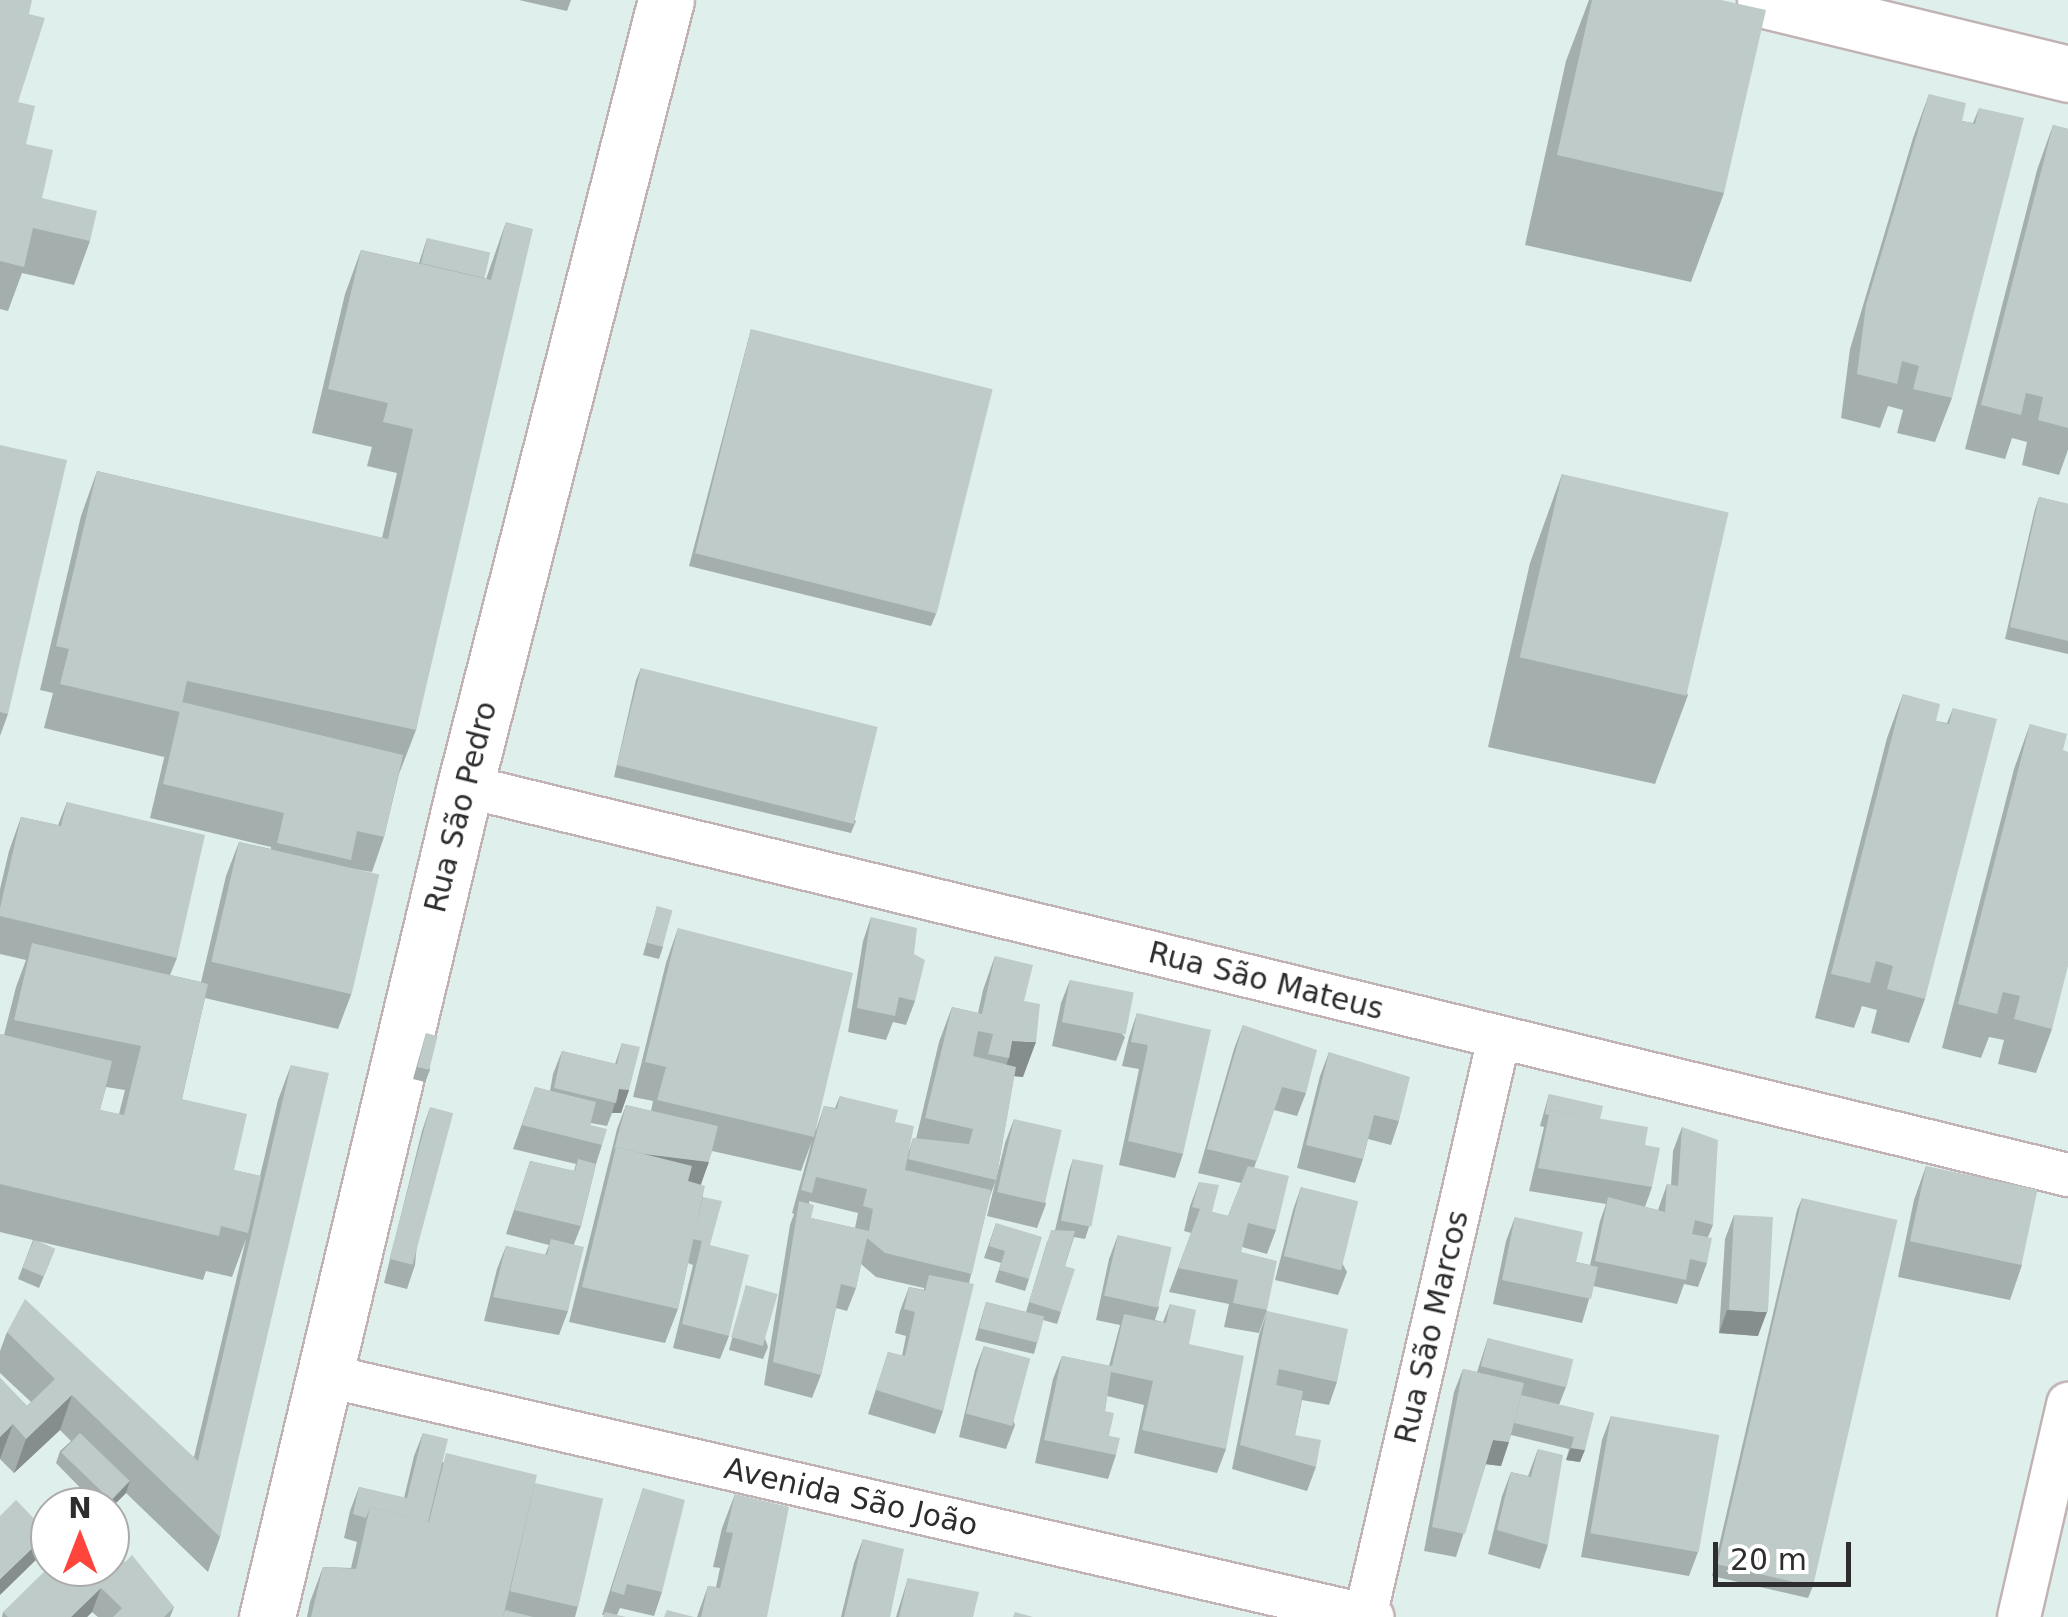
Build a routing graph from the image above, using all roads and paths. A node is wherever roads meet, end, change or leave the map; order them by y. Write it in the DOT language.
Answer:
graph roads {
  1 [pos="666,0"];
  2 [pos="1764,0"];
  3 [pos="2068,74"];
  4 [pos="465,786"];
  5 [pos="1498,1038"];
  6 [pos="2068,1175"];
  7 [pos="328,1376"];
  8 [pos="2068,1404"];
  9 [pos="1368,1616"];
  10 [pos="267,1617"];
  11 [pos="2019,1617"];
  1 -- 4 [label="street, Rua São Pedro"];
  2 -- 3 [label="street"];
  4 -- 5 [label="street, Rua São Mateus"];
  4 -- 7 [label="street, Rua São Pedro"];
  5 -- 6 [label="street, Rua São Mateus"];
  5 -- 9 [label="street, Rua São Marcos"];
  7 -- 9 [label="street, Avenida São João"];
  7 -- 10 [label="street, Rua São Pedro"];
  8 -- 11 [label="street"];
}
